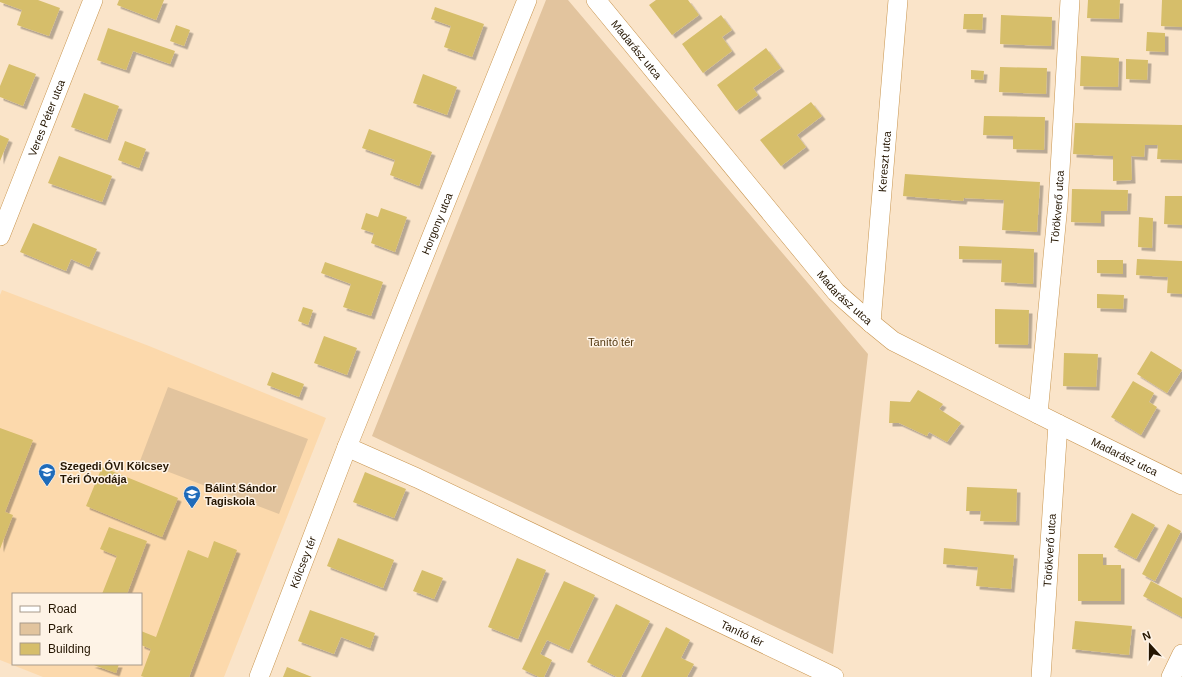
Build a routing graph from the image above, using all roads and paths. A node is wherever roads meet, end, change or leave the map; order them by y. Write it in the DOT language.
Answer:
graph roads {
  1 [pos="93,0"];
  2 [pos="527,0"];
  3 [pos="596,0"];
  4 [pos="898,0"];
  5 [pos="1070,0"];
  6 [pos="0,236"];
  7 [pos="871,323"];
  8 [pos="1038,414"];
  9 [pos="1058,424"];
  10 [pos="347,447"];
  11 [pos="1182,485"];
  12 [pos="1182,654"];
  13 [pos="259,677"];
  14 [pos="834,677"];
  15 [pos="1041,677"];
  16 [pos="1171,677"];
  1 -- 6 [label="street, Veres Péter utca"];
  2 -- 10 [label="street, Horgony utca"];
  3 -- 7 [label="street, Madarász utca"];
  4 -- 7 [label="street, Kereszt utca"];
  5 -- 8 [label="street, Törökverő utca"];
  7 -- 8 [label="street, Madarász utca"];
  8 -- 9 [label="street, Madarász utca"];
  9 -- 11 [label="street, Madarász utca"];
  9 -- 15 [label="street, Törökverő utca"];
  10 -- 13 [label="street, Kölcsey tér"];
  10 -- 14 [label="street, Tanító tér"];
  12 -- 16 [label="street"];
}
